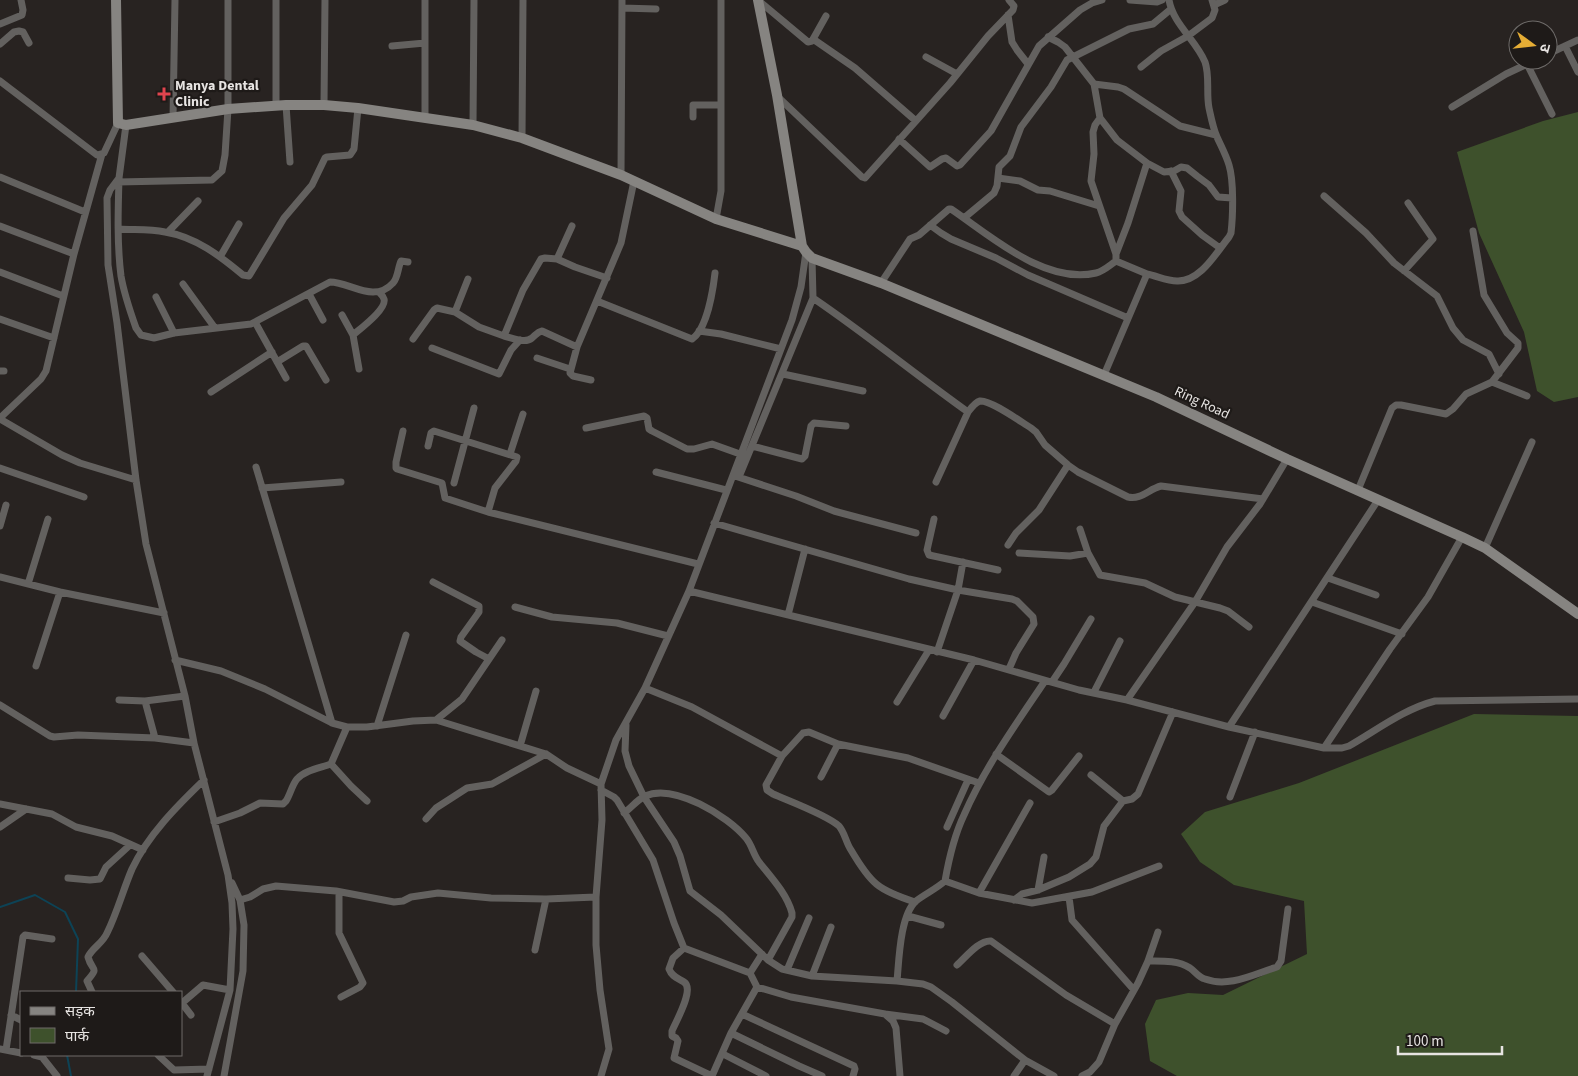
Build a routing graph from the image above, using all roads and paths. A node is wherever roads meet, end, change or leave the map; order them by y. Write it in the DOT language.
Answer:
graph roads {
  1 [pos="21,0"];
  2 [pos="116,0"];
  3 [pos="175,0"];
  4 [pos="228,0"];
  5 [pos="276,0"];
  6 [pos="325,0"];
  7 [pos="425,0"];
  8 [pos="474,0"];
  9 [pos="523,0"];
  10 [pos="721,0"];
  11 [pos="758,0"];
  12 [pos="1009,0"];
  13 [pos="1102,0"];
  14 [pos="1130,0"];
  15 [pos="1162,0"];
  16 [pos="1169,0"];
  17 [pos="1225,0"];
  18 [pos="1213,3"];
  19 [pos="622,4"];
  20 [pos="656,9"];
  21 [pos="1170,9"];
  22 [pos="826,16"];
  23 [pos="1008,16"];
  24 [pos="0,24"];
  25 [pos="1188,36"];
  26 [pos="1048,37"];
  27 [pos="813,39"];
  28 [pos="1578,40"];
  29 [pos="29,43"];
  30 [pos="0,44"];
  31 [pos="425,44"];
  32 [pos="392,46"];
  33 [pos="1565,46"];
  34 [pos="1558,49"];
  35 [pos="926,57"];
  36 [pos="1072,57"];
  37 [pos="1028,64"];
  38 [pos="1141,67"];
  39 [pos="1514,70"];
  40 [pos="1530,70"];
  41 [pos="1578,72"];
  42 [pos="957,74"];
  43 [pos="0,81"];
  44 [pos="1094,84"];
  45 [pos="777,95"];
  46 [pos="720,104"];
  47 [pos="281,105"];
  48 [pos="324,105"];
  49 [pos="1452,107"];
  50 [pos="358,108"];
  51 [pos="228,109"];
  52 [pos="1552,114"];
  53 [pos="692,116"];
  54 [pos="173,118"];
  55 [pos="425,118"];
  56 [pos="1100,118"];
  57 [pos="916,121"];
  58 [pos="122,124"];
  59 [pos="473,125"];
  60 [pos="1216,135"];
  61 [pos="522,138"];
  62 [pos="899,139"];
  63 [pos="102,154"];
  64 [pos="290,162"];
  65 [pos="1147,163"];
  66 [pos="1172,171"];
  67 [pos="621,175"];
  68 [pos="0,178"];
  69 [pos="998,178"];
  70 [pos="118,180"];
  71 [pos="634,181"];
  72 [pos="1324,196"];
  73 [pos="1232,198"];
  74 [pos="198,201"];
  75 [pos="1408,203"];
  76 [pos="1099,206"];
  77 [pos="85,212"];
  78 [pos="964,218"];
  79 [pos="716,219"];
  80 [pos="239,224"];
  81 [pos="930,225"];
  82 [pos="0,226"];
  83 [pos="572,226"];
  84 [pos="118,229"];
  85 [pos="1473,231"];
  86 [pos="168,232"];
  87 [pos="1220,248"];
  88 [pos="807,252"];
  89 [pos="74,254"];
  90 [pos="220,257"];
  91 [pos="1116,257"];
  92 [pos="557,259"];
  93 [pos="408,262"];
  94 [pos="1404,271"];
  95 [pos="0,272"];
  96 [pos="715,273"];
  97 [pos="1147,274"];
  98 [pos="607,278"];
  99 [pos="468,279"];
  100 [pos="881,282"];
  101 [pos="182,284"];
  102 [pos="379,292"];
  103 [pos="309,294"];
  104 [pos="63,296"];
  105 [pos="156,296"];
  106 [pos="813,298"];
  107 [pos="597,301"];
  108 [pos="455,312"];
  109 [pos="342,315"];
  110 [pos="1128,318"];
  111 [pos="0,319"];
  112 [pos="323,320"];
  113 [pos="255,322"];
  114 [pos="215,328"];
  115 [pos="699,331"];
  116 [pos="174,333"];
  117 [pos="353,335"];
  118 [pos="504,336"];
  119 [pos="54,338"];
  120 [pos="413,339"];
  121 [pos="520,340"];
  122 [pos="577,347"];
  123 [pos="432,348"];
  124 [pos="782,349"];
  125 [pos="272,352"];
  126 [pos="537,358"];
  127 [pos="277,362"];
  128 [pos="359,369"];
  129 [pos="570,369"];
  130 [pos="783,374"];
  131 [pos="1499,374"];
  132 [pos="1104,375"];
  133 [pos="286,378"];
  134 [pos="326,380"];
  135 [pos="591,380"];
  136 [pos="1492,382"];
  137 [pos="863,391"];
  138 [pos="211,392"];
  139 [pos="1527,396"];
  140 [pos="474,408"];
  141 [pos="968,412"];
  142 [pos="523,414"];
  143 [pos="0,418"];
  144 [pos="846,426"];
  145 [pos="586,428"];
  146 [pos="403,431"];
  147 [pos="466,441"];
  148 [pos="1532,442"];
  149 [pos="428,446"];
  150 [pos="752,446"];
  151 [pos="510,454"];
  152 [pos="740,454"];
  153 [pos="1287,459"];
  154 [pos="1068,465"];
  155 [pos="256,467"];
  156 [pos="0,468"];
  157 [pos="656,472"];
  158 [pos="735,476"];
  159 [pos="136,480"];
  160 [pos="341,482"];
  161 [pos="936,482"];
  162 [pos="454,483"];
  163 [pos="262,488"];
  164 [pos="726,490"];
  165 [pos="1358,490"];
  166 [pos="84,497"];
  167 [pos="1263,499"];
  168 [pos="1378,500"];
  169 [pos="6,505"];
  170 [pos="488,512"];
  171 [pos="48,519"];
  172 [pos="934,520"];
  173 [pos="714,523"];
  174 [pos="0,526"];
  175 [pos="1080,529"];
  176 [pos="916,533"];
  177 [pos="1462,537"];
  178 [pos="1008,545"];
  179 [pos="1486,548"];
  180 [pos="805,549"];
  181 [pos="1088,553"];
  182 [pos="1020,554"];
  183 [pos="963,562"];
  184 [pos="698,564"];
  185 [pos="998,570"];
  186 [pos="0,577"];
  187 [pos="1328,578"];
  188 [pos="433,582"];
  189 [pos="28,584"];
  190 [pos="958,590"];
  191 [pos="689,591"];
  192 [pos="60,592"];
  193 [pos="1376,595"];
  194 [pos="1195,602"];
  195 [pos="1312,602"];
  196 [pos="515,607"];
  197 [pos="164,613"];
  198 [pos="1578,614"];
  199 [pos="788,615"];
  200 [pos="1091,619"];
  201 [pos="1249,627"];
  202 [pos="1402,634"];
  203 [pos="406,636"];
  204 [pos="668,636"];
  205 [pos="502,640"];
  206 [pos="1120,642"];
  207 [pos="929,650"];
  208 [pos="937,652"];
  209 [pos="489,659"];
  210 [pos="175,660"];
  211 [pos="974,660"];
  212 [pos="36,666"];
  213 [pos="1009,670"];
  214 [pos="1048,681"];
  215 [pos="645,688"];
  216 [pos="536,691"];
  217 [pos="1094,692"];
  218 [pos="184,696"];
  219 [pos="1578,699"];
  220 [pos="119,700"];
  221 [pos="1127,700"];
  222 [pos="145,701"];
  223 [pos="897,702"];
  224 [pos="0,705"];
  225 [pos="1174,712"];
  226 [pos="943,716"];
  227 [pos="436,720"];
  228 [pos="332,722"];
  229 [pos="626,722"];
  230 [pos="377,726"];
  231 [pos="1229,726"];
  232 [pos="347,727"];
  233 [pos="1255,732"];
  234 [pos="155,738"];
  235 [pos="194,743"];
  236 [pos="838,744"];
  237 [pos="520,746"];
  238 [pos="1324,748"];
  239 [pos="546,754"];
  240 [pos="996,754"];
  241 [pos="782,756"];
  242 [pos="1079,756"];
  243 [pos="331,764"];
  244 [pos="1091,775"];
  245 [pos="821,777"];
  246 [pos="204,780"];
  247 [pos="968,780"];
  248 [pos="979,783"];
  249 [pos="601,787"];
  250 [pos="644,797"];
  251 [pos="1230,797"];
  252 [pos="367,801"];
  253 [pos="1123,802"];
  254 [pos="1030,803"];
  255 [pos="0,804"];
  256 [pos="26,809"];
  257 [pos="624,814"];
  258 [pos="426,819"];
  259 [pos="214,822"];
  260 [pos="0,827"];
  261 [pos="947,827"];
  262 [pos="130,845"];
  263 [pos="143,850"];
  264 [pos="1044,857"];
  265 [pos="1159,866"];
  266 [pos="228,876"];
  267 [pos="68,878"];
  268 [pos="945,880"];
  269 [pos="1038,890"];
  270 [pos="339,892"];
  271 [pos="979,893"];
  272 [pos="596,897"];
  273 [pos="1069,897"];
  274 [pos="546,899"];
  275 [pos="240,900"];
  276 [pos="1014,900"];
  277 [pos="915,902"];
  278 [pos="1288,909"];
  279 [pos="908,916"];
  280 [pos="810,918"];
  281 [pos="941,925"];
  282 [pos="832,927"];
  283 [pos="1158,932"];
  284 [pos="52,939"];
  285 [pos="684,948"];
  286 [pos="535,950"];
  287 [pos="762,954"];
  288 [pos="142,956"];
  289 [pos="768,960"];
  290 [pos="1148,961"];
  291 [pos="957,965"];
  292 [pos="787,970"];
  293 [pos="750,973"];
  294 [pos="812,976"];
  295 [pos="898,981"];
  296 [pos="758,986"];
  297 [pos="230,990"];
  298 [pos="1134,990"];
  299 [pos="92,991"];
  300 [pos="172,991"];
  301 [pos="341,997"];
  302 [pos="182,1003"];
  303 [pos="742,1014"];
  304 [pos="885,1014"];
  305 [pos="11,1015"];
  306 [pos="191,1015"];
  307 [pos="20,1020"];
  308 [pos="1115,1024"];
  309 [pos="946,1032"];
  310 [pos="731,1033"];
  311 [pos="3,1050"];
  312 [pos="20,1053"];
  313 [pos="722,1054"];
  314 [pos="40,1056"];
  315 [pos="159,1056"];
  316 [pos="1026,1060"];
  317 [pos="208,1073"];
  318 [pos="224,1074"];
  319 [pos="1094,1074"];
  320 [pos="57,1076"];
  321 [pos="601,1076"];
  322 [pos="712,1076"];
  323 [pos="766,1076"];
  324 [pos="822,1076"];
  325 [pos="853,1076"];
  326 [pos="900,1076"];
  327 [pos="1014,1076"];
  328 [pos="1054,1076"];
  329 [pos="1082,1076"];
  1 -- 24 [label="street"];
  2 -- 58 [label="street"];
  3 -- 54 [label="street"];
  4 -- 51 [label="street"];
  5 -- 47 [label="street"];
  6 -- 48 [label="street"];
  7 -- 31 [label="street"];
  8 -- 59 [label="street"];
  9 -- 61 [label="street"];
  10 -- 46 [label="street"];
  11 -- 27 [label="street"];
  11 -- 45 [label="street"];
  12 -- 23 [label="street"];
  13 -- 26 [label="street"];
  14 -- 15 [label="street"];
  16 -- 21 [label="street"];
  17 -- 18 [label="street"];
  18 -- 25 [label="street"];
  19 -- 20 [label="street"];
  19 -- 67 [label="street"];
  21 -- 25 [label="street"];
  21 -- 36 [label="street"];
  22 -- 27 [label="street"];
  23 -- 37 [label="street"];
  23 -- 42 [label="street"];
  25 -- 38 [label="street"];
  25 -- 60 [label="street"];
  26 -- 36 [label="street"];
  26 -- 37 [label="street"];
  27 -- 57 [label="street"];
  28 -- 33 [label="street"];
  29 -- 30 [label="street"];
  31 -- 32 [label="street"];
  31 -- 55 [label="street"];
  33 -- 34 [label="street"];
  33 -- 41 [label="street"];
  35 -- 42 [label="street"];
  36 -- 44 [label="street"];
  36 -- 69 [label="street"];
  37 -- 62 [label="street"];
  39 -- 49 [label="street"];
  40 -- 52 [label="street"];
  42 -- 57 [label="street"];
  43 -- 63 [label="street"];
  44 -- 56 [label="street"];
  44 -- 60 [label="street"];
  45 -- 62 [label="street"];
  45 -- 88 [label="street"];
  46 -- 53 [label="street"];
  46 -- 79 [label="street"];
  47 -- 48 [label="street, Ring Road"];
  47 -- 51 [label="street, Ring Road"];
  47 -- 64 [label="street"];
  48 -- 50 [label="street, Ring Road"];
  50 -- 55 [label="street, Ring Road"];
  50 -- 90 [label="street"];
  51 -- 54 [label="street, Ring Road"];
  51 -- 70 [label="street"];
  54 -- 58 [label="street, Ring Road"];
  55 -- 59 [label="street, Ring Road"];
  56 -- 65 [label="street"];
  56 -- 76 [label="street"];
  57 -- 62 [label="street"];
  58 -- 63 [label="street"];
  58 -- 70 [label="street"];
  59 -- 61 [label="street, Ring Road"];
  60 -- 73 [label="street"];
  61 -- 67 [label="street, Ring Road"];
  63 -- 77 [label="street"];
  65 -- 66 [label="street"];
  65 -- 91 [label="street"];
  66 -- 73 [label="street"];
  66 -- 87 [label="street"];
  67 -- 71 [label="street, Ring Road"];
  68 -- 77 [label="street"];
  69 -- 76 [label="street"];
  69 -- 78 [label="street"];
  70 -- 84 [label="street"];
  70 -- 159 [label="street"];
  71 -- 79 [label="street, Ring Road"];
  71 -- 98 [label="street"];
  72 -- 94 [label="street"];
  73 -- 87 [label="street"];
  74 -- 86 [label="street"];
  75 -- 94 [label="street"];
  76 -- 91 [label="street"];
  77 -- 89 [label="street"];
  78 -- 81 [label="street"];
  78 -- 91 [label="street"];
  79 -- 88 [label="street, Ring Road"];
  80 -- 90 [label="street"];
  81 -- 100 [label="street"];
  81 -- 110 [label="street"];
  82 -- 89 [label="street"];
  83 -- 92 [label="street"];
  84 -- 86 [label="street"];
  84 -- 116 [label="street"];
  85 -- 131 [label="street"];
  86 -- 90 [label="street"];
  87 -- 97 [label="street"];
  88 -- 100 [label="street, Ring Road"];
  88 -- 106 [label="street"];
  88 -- 124 [label="street"];
  89 -- 104 [label="street"];
  91 -- 97 [label="street"];
  92 -- 98 [label="street"];
  92 -- 118 [label="street"];
  93 -- 102 [label="street"];
  94 -- 131 [label="street"];
  95 -- 104 [label="street"];
  96 -- 115 [label="street"];
  97 -- 110 [label="street"];
  98 -- 107 [label="street"];
  99 -- 108 [label="street"];
  100 -- 132 [label="street, Ring Road"];
  101 -- 114 [label="street"];
  102 -- 103 [label="street"];
  102 -- 117 [label="street"];
  103 -- 112 [label="street"];
  103 -- 113 [label="street"];
  104 -- 119 [label="street"];
  105 -- 116 [label="street"];
  106 -- 130 [label="street"];
  106 -- 141 [label="street"];
  107 -- 115 [label="street"];
  107 -- 122 [label="street"];
  108 -- 118 [label="street"];
  108 -- 120 [label="street"];
  109 -- 117 [label="street"];
  110 -- 132 [label="street"];
  111 -- 119 [label="street"];
  113 -- 114 [label="street"];
  113 -- 125 [label="street"];
  114 -- 116 [label="street"];
  115 -- 124 [label="street"];
  117 -- 128 [label="street"];
  118 -- 121 [label="street"];
  119 -- 143 [label="street"];
  121 -- 122 [label="street"];
  121 -- 123 [label="street"];
  122 -- 129 [label="street"];
  124 -- 152 [label="street"];
  125 -- 127 [label="street"];
  125 -- 138 [label="street"];
  126 -- 129 [label="street"];
  127 -- 133 [label="street"];
  127 -- 134 [label="street"];
  129 -- 135 [label="street"];
  130 -- 137 [label="street"];
  130 -- 150 [label="street"];
  131 -- 136 [label="street"];
  132 -- 153 [label="street, Ring Road"];
  136 -- 139 [label="street"];
  136 -- 165 [label="street"];
  140 -- 147 [label="street"];
  141 -- 154 [label="street"];
  141 -- 161 [label="street"];
  142 -- 151 [label="street"];
  143 -- 159 [label="street"];
  144 -- 150 [label="street"];
  145 -- 152 [label="street"];
  146 -- 170 [label="street"];
  147 -- 149 [label="street"];
  147 -- 151 [label="street"];
  147 -- 162 [label="street"];
  148 -- 179 [label="street"];
  150 -- 158 [label="street"];
  151 -- 170 [label="street"];
  152 -- 158 [label="street"];
  153 -- 165 [label="street, Ring Road"];
  153 -- 167 [label="street"];
  154 -- 167 [label="street"];
  154 -- 178 [label="street"];
  155 -- 163 [label="street"];
  156 -- 166 [label="street"];
  157 -- 164 [label="street"];
  158 -- 164 [label="street"];
  158 -- 176 [label="street"];
  159 -- 197 [label="street"];
  160 -- 163 [label="street"];
  163 -- 228 [label="street"];
  164 -- 173 [label="street"];
  165 -- 168 [label="street, Ring Road"];
  167 -- 194 [label="street"];
  168 -- 177 [label="street, Ring Road"];
  168 -- 187 [label="street"];
  169 -- 174 [label="street"];
  170 -- 184 [label="street"];
  171 -- 189 [label="street"];
  172 -- 183 [label="street"];
  173 -- 180 [label="street"];
  173 -- 184 [label="street"];
  175 -- 181 [label="street"];
  177 -- 179 [label="street, Ring Road"];
  177 -- 202 [label="street"];
  179 -- 198 [label="street, Ring Road"];
  180 -- 190 [label="street"];
  180 -- 199 [label="street"];
  181 -- 182 [label="street"];
  181 -- 194 [label="street"];
  183 -- 185 [label="street"];
  183 -- 190 [label="street"];
  184 -- 191 [label="street"];
  186 -- 189 [label="street"];
  187 -- 193 [label="street"];
  187 -- 195 [label="street"];
  188 -- 209 [label="street"];
  189 -- 192 [label="street"];
  190 -- 208 [label="street"];
  190 -- 213 [label="street"];
  191 -- 199 [label="street"];
  191 -- 204 [label="street"];
  192 -- 197 [label="street"];
  192 -- 212 [label="street"];
  194 -- 201 [label="street"];
  194 -- 221 [label="street"];
  195 -- 202 [label="street"];
  195 -- 231 [label="street"];
  196 -- 204 [label="street"];
  197 -- 210 [label="street"];
  199 -- 207 [label="street"];
  200 -- 214 [label="street"];
  202 -- 238 [label="street"];
  203 -- 230 [label="street"];
  204 -- 215 [label="street"];
  205 -- 209 [label="street"];
  206 -- 217 [label="street"];
  207 -- 208 [label="street"];
  207 -- 223 [label="street"];
  208 -- 211 [label="street"];
  209 -- 227 [label="street"];
  210 -- 218 [label="street"];
  210 -- 228 [label="street"];
  211 -- 213 [label="street"];
  211 -- 226 [label="street"];
  213 -- 214 [label="street"];
  214 -- 217 [label="street"];
  214 -- 240 [label="street"];
  215 -- 229 [label="street"];
  215 -- 241 [label="street"];
  216 -- 237 [label="street"];
  217 -- 221 [label="street"];
  218 -- 222 [label="street"];
  218 -- 235 [label="street"];
  219 -- 238 [label="street"];
  220 -- 222 [label="street"];
  221 -- 225 [label="street"];
  222 -- 234 [label="street"];
  224 -- 234 [label="street"];
  225 -- 231 [label="street"];
  225 -- 253 [label="street"];
  227 -- 230 [label="street"];
  227 -- 237 [label="street"];
  228 -- 232 [label="street"];
  229 -- 249 [label="street"];
  229 -- 250 [label="street"];
  230 -- 232 [label="street"];
  231 -- 233 [label="street"];
  232 -- 243 [label="street"];
  233 -- 238 [label="street"];
  233 -- 251 [label="street"];
  234 -- 235 [label="street"];
  235 -- 246 [label="street"];
  236 -- 241 [label="street"];
  236 -- 245 [label="street"];
  236 -- 247 [label="street"];
  237 -- 239 [label="street"];
  239 -- 249 [label="street"];
  239 -- 258 [label="street"];
  240 -- 242 [label="street"];
  240 -- 248 [label="street"];
  241 -- 277 [label="street"];
  243 -- 252 [label="street"];
  243 -- 259 [label="street"];
  244 -- 253 [label="street"];
  246 -- 259 [label="street"];
  246 -- 263 [label="street"];
  247 -- 248 [label="street"];
  247 -- 261 [label="street"];
  248 -- 268 [label="street"];
  249 -- 257 [label="street"];
  249 -- 272 [label="street"];
  250 -- 257 [label="street"];
  250 -- 287 [label="street"];
  250 -- 289 [label="street"];
  253 -- 269 [label="street"];
  254 -- 271 [label="street"];
  255 -- 256 [label="street"];
  256 -- 260 [label="street"];
  256 -- 262 [label="street"];
  257 -- 285 [label="street"];
  259 -- 266 [label="street"];
  262 -- 263 [label="street"];
  262 -- 267 [label="street"];
  263 -- 299 [label="street"];
  264 -- 269 [label="street"];
  265 -- 273 [label="street"];
  266 -- 275 [label="street"];
  266 -- 297 [label="street"];
  268 -- 271 [label="street"];
  268 -- 277 [label="street"];
  269 -- 276 [label="street"];
  270 -- 274 [label="street"];
  270 -- 275 [label="street"];
  270 -- 301 [label="street"];
  271 -- 276 [label="street"];
  272 -- 274 [label="street"];
  272 -- 321 [label="street"];
  273 -- 276 [label="street"];
  273 -- 298 [label="street"];
  274 -- 286 [label="street"];
  275 -- 318 [label="street"];
  277 -- 279 [label="street"];
  278 -- 290 [label="street"];
  279 -- 281 [label="street"];
  279 -- 295 [label="street"];
  280 -- 292 [label="street"];
  282 -- 294 [label="street"];
  283 -- 290 [label="street"];
  284 -- 305 [label="street"];
  285 -- 293 [label="street"];
  285 -- 322 [label="street"];
  287 -- 289 [label="street"];
  287 -- 293 [label="street"];
  288 -- 300 [label="street"];
  289 -- 292 [label="street"];
  290 -- 298 [label="street"];
  291 -- 308 [label="street"];
  292 -- 294 [label="street"];
  293 -- 296 [label="street"];
  294 -- 295 [label="street"];
  295 -- 316 [label="street"];
  296 -- 303 [label="street"];
  296 -- 304 [label="street"];
  297 -- 302 [label="street"];
  297 -- 317 [label="street"];
  298 -- 308 [label="street"];
  302 -- 306 [label="street"];
  303 -- 310 [label="street"];
  303 -- 325 [label="street"];
  304 -- 309 [label="street"];
  304 -- 326 [label="street"];
  305 -- 307 [label="street"];
  305 -- 311 [label="street"];
  308 -- 319 [label="street"];
  310 -- 313 [label="street"];
  310 -- 324 [label="street"];
  311 -- 312 [label="street"];
  313 -- 322 [label="street"];
  313 -- 323 [label="street"];
  314 -- 320 [label="street"];
  315 -- 317 [label="street"];
  316 -- 327 [label="street"];
  316 -- 328 [label="street"];
  319 -- 329 [label="street"];
}
